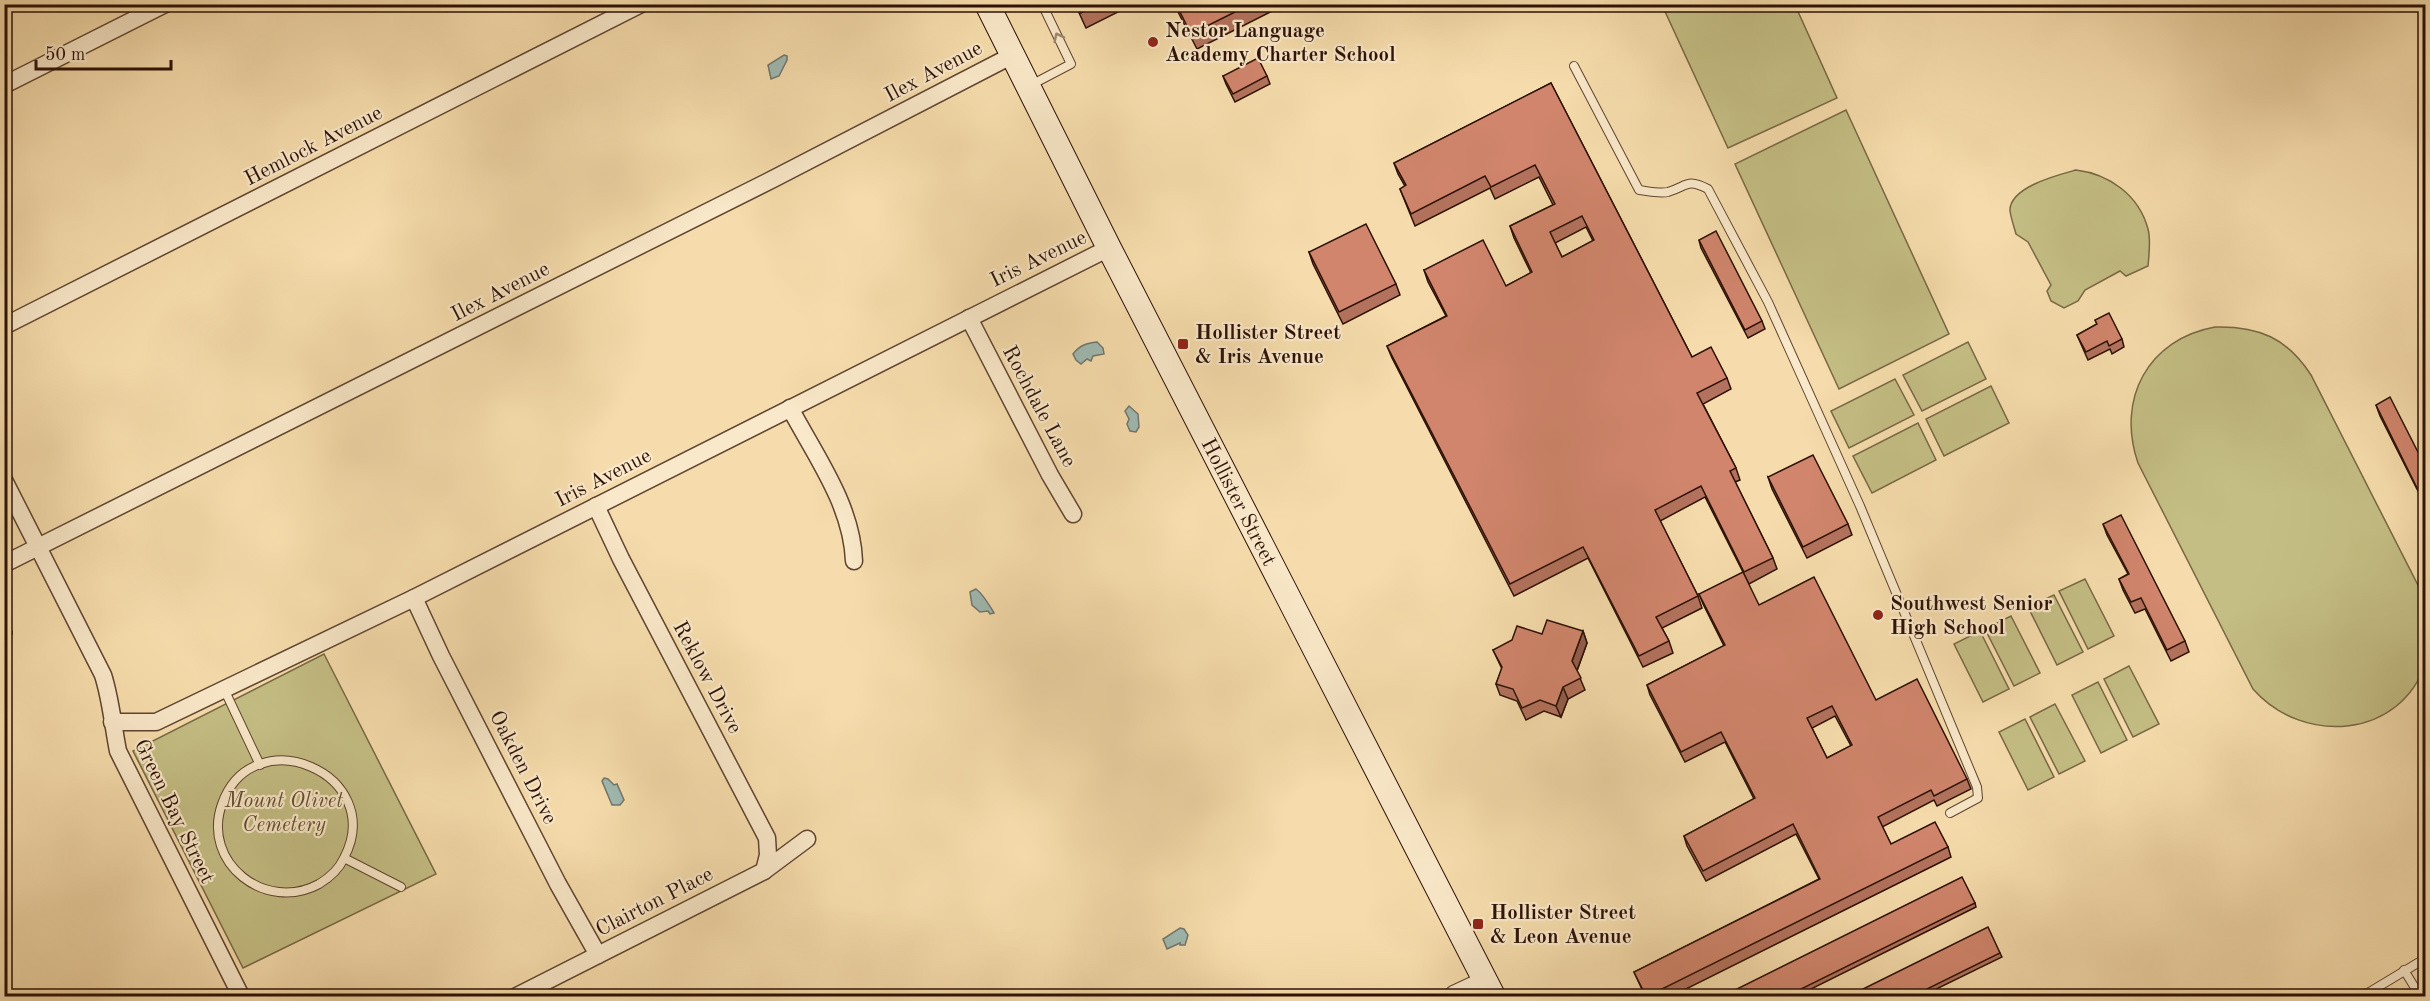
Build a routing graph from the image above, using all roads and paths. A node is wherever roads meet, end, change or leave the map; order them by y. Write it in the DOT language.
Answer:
graph roads {
  1 [pos="165,4"];
  2 [pos="641,4"];
  3 [pos="987,4"];
  4 [pos="1042,4"];
  5 [pos="1013,55"];
  6 [pos="1574,66"];
  7 [pos="4,85"];
  8 [pos="1029,87"];
  9 [pos="1109,248"];
  10 [pos="969,318"];
  11 [pos="4,326"];
  12 [pos="790,408"];
  13 [pos="4,480"];
  14 [pos="596,506"];
  15 [pos="1073,514"];
  16 [pos="40,548"];
  17 [pos="854,561"];
  18 [pos="4,564"];
  19 [pos="414,598"];
  20 [pos="224,689"];
  21 [pos="112,722"];
  22 [pos="260,765"];
  23 [pos="1950,813"];
  24 [pos="807,839"];
  25 [pos="344,858"];
  26 [pos="764,871"];
  27 [pos="401,887"];
  28 [pos="598,955"];
  29 [pos="2426,958"];
  30 [pos="2404,970"];
  31 [pos="1489,989"];
  32 [pos="241,996"];
  33 [pos="517,996"];
  34 [pos="1455,996"];
  35 [pos="2363,996"];
  36 [pos="2420,996"];
  1 -- 7 [label="street"];
  2 -- 11 [label="street, Hemlock Avenue"];
  3 -- 5 [label="main road, Hollister Street"];
  8 -- 4 [label="lane, one-way"];
  5 -- 8 [label="main road, Hollister Street"];
  5 -- 16 [label="street, Ilex Avenue"];
  6 -- 23 [label="lane"];
  8 -- 9 [label="main road, Hollister Street"];
  9 -- 10 [label="street, Iris Avenue"];
  9 -- 31 [label="main road, Hollister Street"];
  10 -- 12 [label="street, Iris Avenue"];
  10 -- 15 [label="street, Rochdale Lane"];
  12 -- 14 [label="street, Iris Avenue"];
  12 -- 17 [label="street"];
  13 -- 16 [label="street, Green Bay Street"];
  14 -- 19 [label="street, Iris Avenue"];
  14 -- 26 [label="street, Reklow Drive"];
  16 -- 18 [label="street, Ilex Avenue"];
  16 -- 21 [label="street, Green Bay Street"];
  19 -- 20 [label="street, Iris Avenue"];
  19 -- 28 [label="street, Oakden Drive"];
  20 -- 21 [label="street, Iris Avenue"];
  20 -- 22 [label="lane"];
  21 -- 32 [label="street, Green Bay Street"];
  22 -- 25 [label="lane"];
  22 -- 25 [label="lane"];
  24 -- 26 [label="street, Clairton Place"];
  25 -- 27 [label="lane"];
  26 -- 28 [label="street, Clairton Place"];
  28 -- 33 [label="street, Clairton Place"];
  29 -- 30 [label="lane"];
  30 -- 35 [label="lane"];
  30 -- 36 [label="lane"];
  31 -- 34 [label="street"];
}
